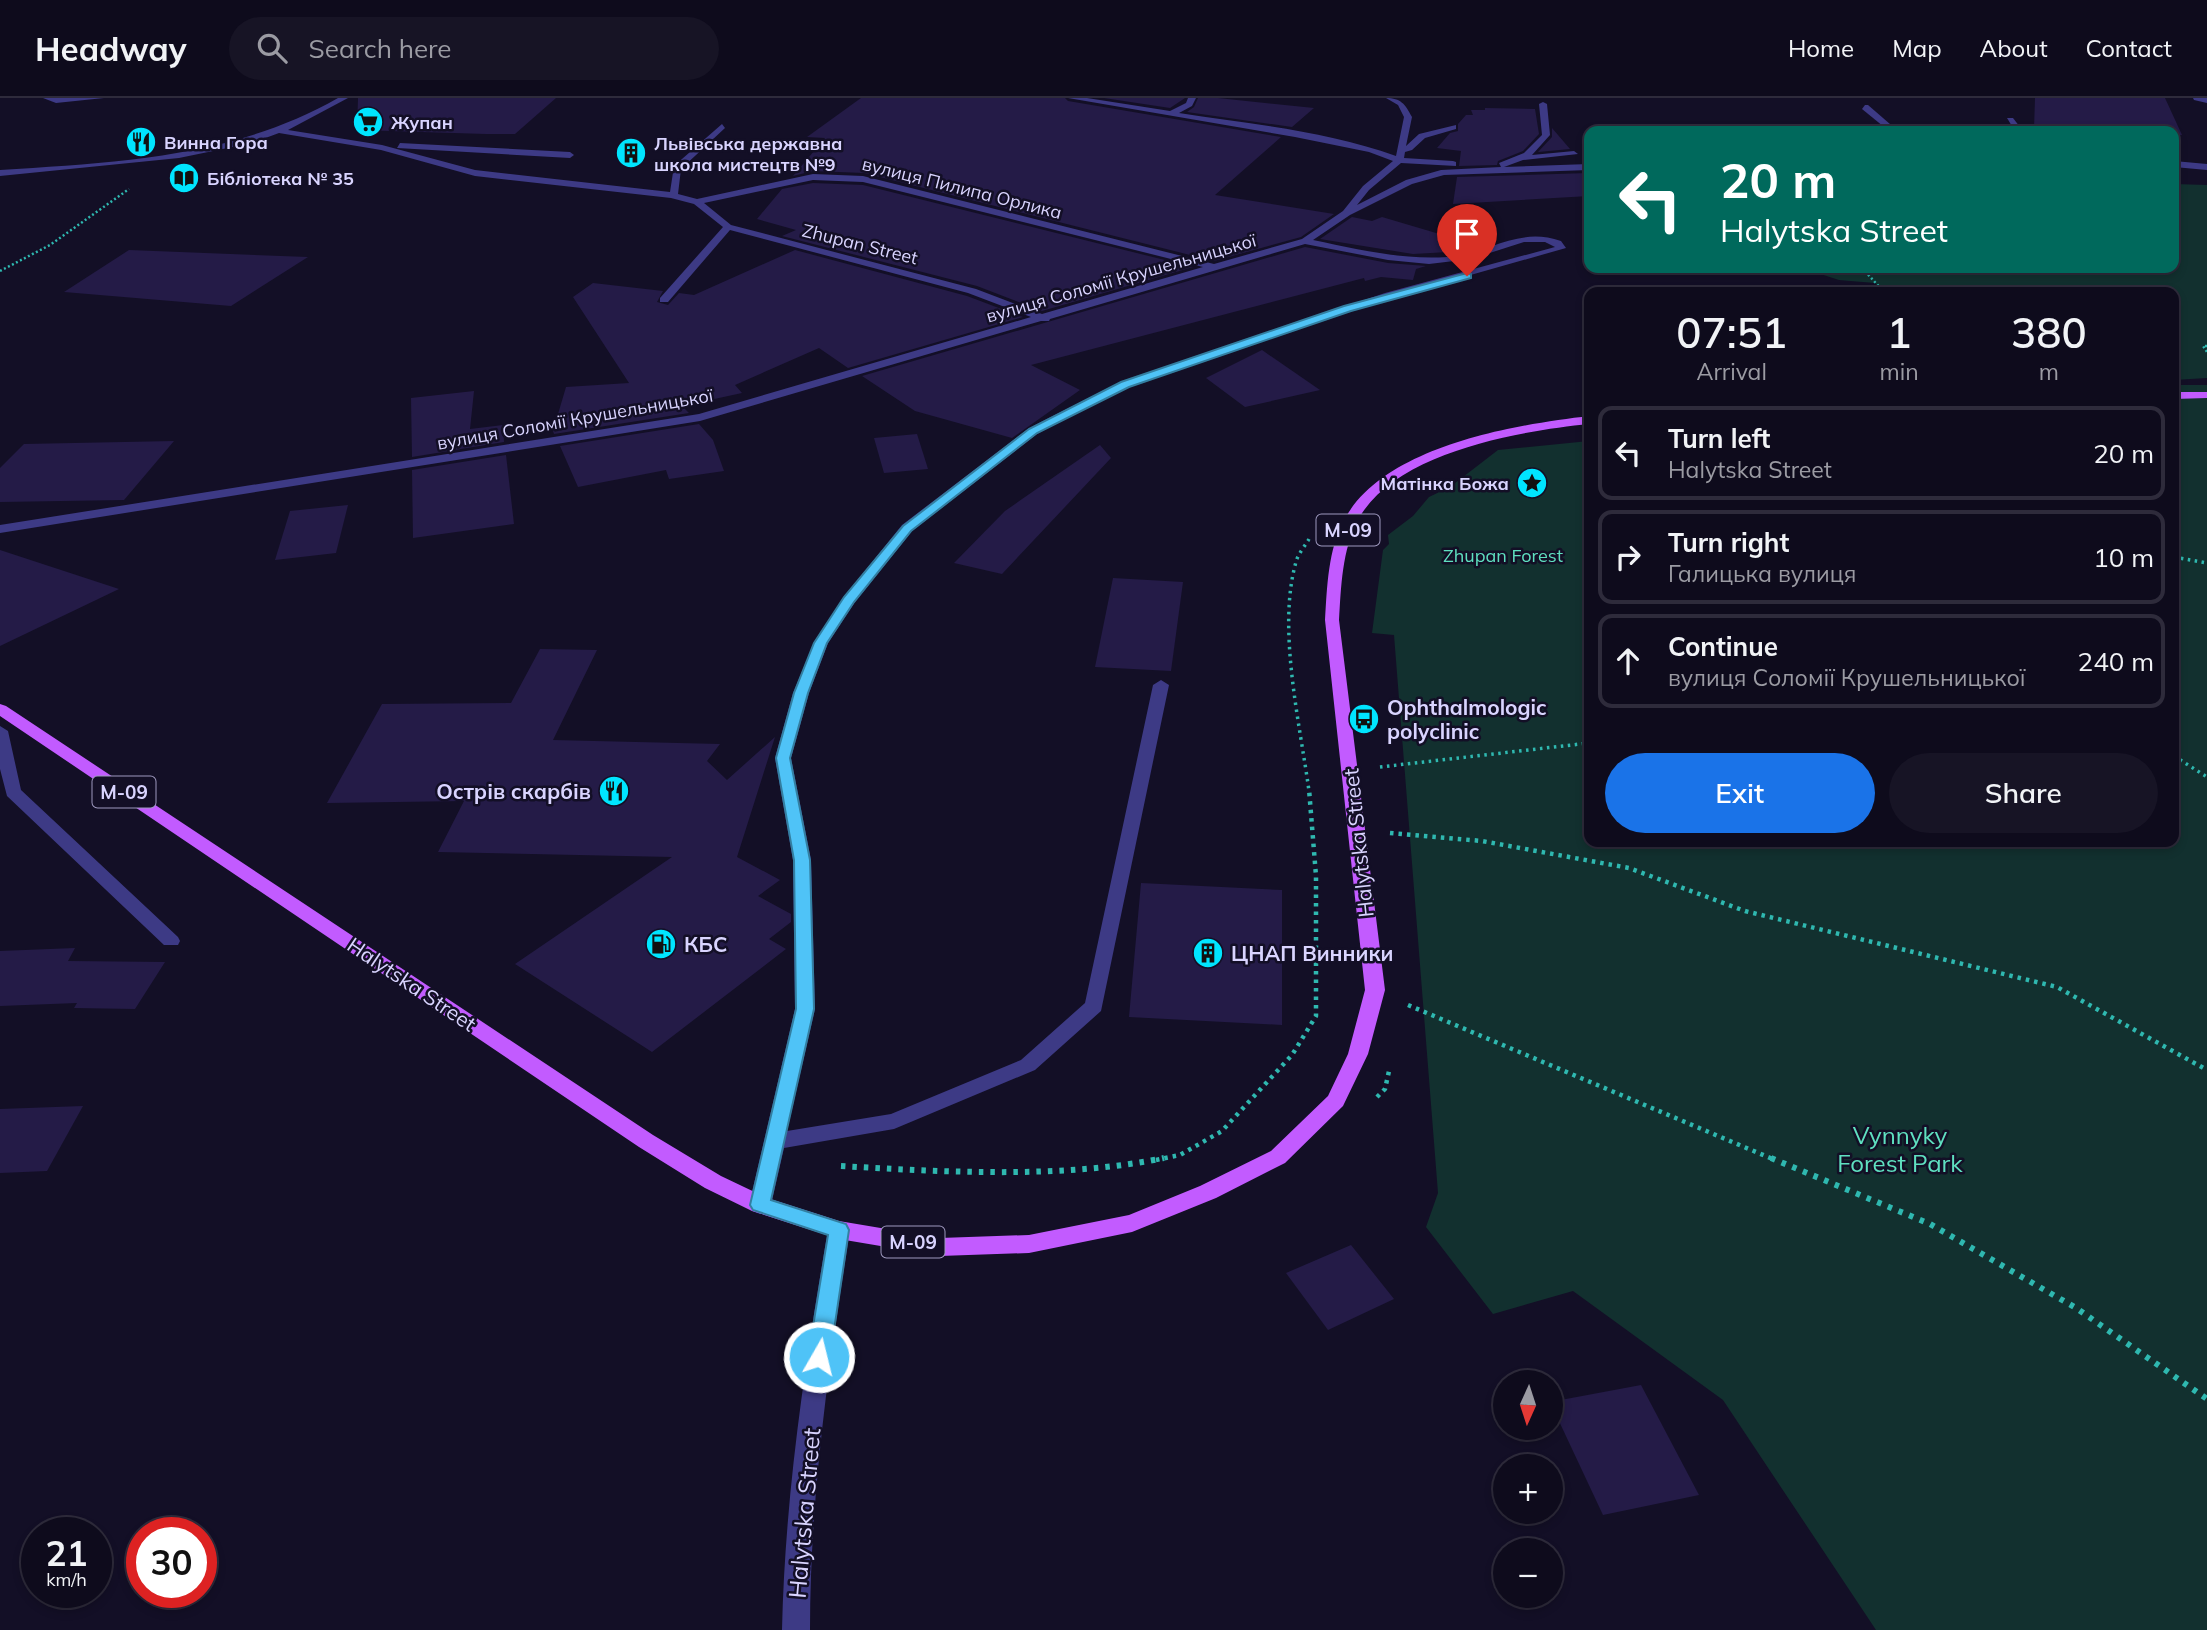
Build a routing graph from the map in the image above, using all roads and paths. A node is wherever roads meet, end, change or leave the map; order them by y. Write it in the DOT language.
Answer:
graph roads {
  1 [pos="47,98"];
  2 [pos="100,98"];
  3 [pos="344,98"];
  4 [pos="1072,98"];
  5 [pos="1192,98"];
  6 [pos="1391,98"];
  7 [pos="2197,98"];
  8 [pos="2207,101"];
  9 [pos="1543,104"];
  10 [pos="1865,107"];
  11 [pos="1173,113"];
  12 [pos="2010,120"];
  13 [pos="722,126"];
  14 [pos="1888,126"];
  15 [pos="2015,126"];
  16 [pos="1453,127"];
  17 [pos="279,131"];
  18 [pos="382,148"];
  19 [pos="1574,154"];
  20 [pos="570,155"];
  21 [pos="1400,155"];
  22 [pos="1521,159"];
  23 [pos="2179,164"];
  24 [pos="1584,167"];
  25 [pos="2207,167"];
  26 [pos="0,173"];
  27 [pos="133,187"];
  28 [pos="672,195"];
  29 [pos="698,202"];
  30 [pos="1347,213"];
  31 [pos="728,227"];
  32 [pos="1305,242"];
  33 [pos="1217,268"];
  34 [pos="0,271"];
  35 [pos="1867,273"];
  36 [pos="1879,287"];
  37 [pos="664,300"];
  38 [pos="1045,319"];
  39 [pos="2207,346"];
  40 [pos="2207,352"];
  41 [pos="2207,395"];
  42 [pos="2179,396"];
  43 [pos="1584,421"];
  44 [pos="0,529"];
  45 [pos="1313,532"];
  46 [pos="2179,558"];
  47 [pos="2207,563"];
  48 [pos="1161,685"];
  49 [pos="0,709"];
  50 [pos="0,731"];
  51 [pos="1584,744"];
  52 [pos="1378,755"];
  53 [pos="2179,759"];
  54 [pos="1379,767"];
  55 [pos="2207,777"];
  56 [pos="1381,780"];
  57 [pos="1388,823"];
  58 [pos="1389,833"];
  59 [pos="1391,846"];
  60 [pos="171,941"];
  61 [pos="1407,992"];
  62 [pos="1408,1005"];
  63 [pos="1405,1017"];
  64 [pos="1391,1065"];
  65 [pos="2207,1070"];
  66 [pos="1375,1099"];
  67 [pos="775,1141"];
  68 [pos="841,1166"];
  69 [pos="760,1205"];
  70 [pos="839,1230"];
  71 [pos="2207,1399"];
  72 [pos="796,1630"];
  1 -- 2 [label="street"];
  3 -- 17 [label="street"];
  4 -- 11 [label="street"];
  5 -- 11 [label="street"];
  6 -- 21 [label="street"];
  7 -- 8 [label="street"];
  9 -- 22 [label="street"];
  10 -- 14 [label="street"];
  11 -- 21 [label="street"];
  12 -- 15 [label="street"];
  13 -- 28 [label="street"];
  16 -- 21 [label="street"];
  17 -- 18 [label="street"];
  17 -- 26 [label="street"];
  18 -- 20 [label="street"];
  18 -- 28 [label="street, Zhupan Street"];
  19 -- 22 [label="street"];
  21 -- 22 [label="street"];
  21 -- 30 [label="street"];
  23 -- 25 [label="street"];
  24 -- 30 [label="street, вулиця Соломії Крушельницької"];
  27 -- 34 [label="path"];
  28 -- 29 [label="street, Zhupan Street"];
  29 -- 31 [label="street, Zhupan Street"];
  29 -- 33 [label="street, вулиця Пилипа Орлика"];
  30 -- 32 [label="street, вулиця Соломії Крушельницької"];
  31 -- 37 [label="street"];
  31 -- 38 [label="street, Zhupan Street"];
  32 -- 33 [label="street, вулиця Соломії Крушельницької"];
  32 -- 67 [label="street, вулиця Соломії Крушельницької"];
  33 -- 38 [label="street, вулиця Соломії Крушельницької"];
  35 -- 36 [label="path"];
  38 -- 44 [label="street, вулиця Соломії Крушельницької"];
  39 -- 40 [label="path"];
  41 -- 42 [label="main road"];
  43 -- 70 [label="main road, Halytska Street / М-09"];
  45 -- 68 [label="path"];
  46 -- 47 [label="path"];
  48 -- 67 [label="street"];
  49 -- 69 [label="main road, Halytska Street / М-09"];
  50 -- 60 [label="street"];
  51 -- 54 [label="path"];
  52 -- 54 [label="path"];
  53 -- 55 [label="path"];
  54 -- 56 [label="path"];
  57 -- 58 [label="path"];
  58 -- 59 [label="path"];
  58 -- 65 [label="path"];
  61 -- 62 [label="path"];
  62 -- 63 [label="path"];
  62 -- 71 [label="path"];
  64 -- 66 [label="path"];
  67 -- 69 [label="street"];
  69 -- 70 [label="main road, Halytska Street / М-09"];
  70 -- 72 [label="street, Halytska Street"];
}
